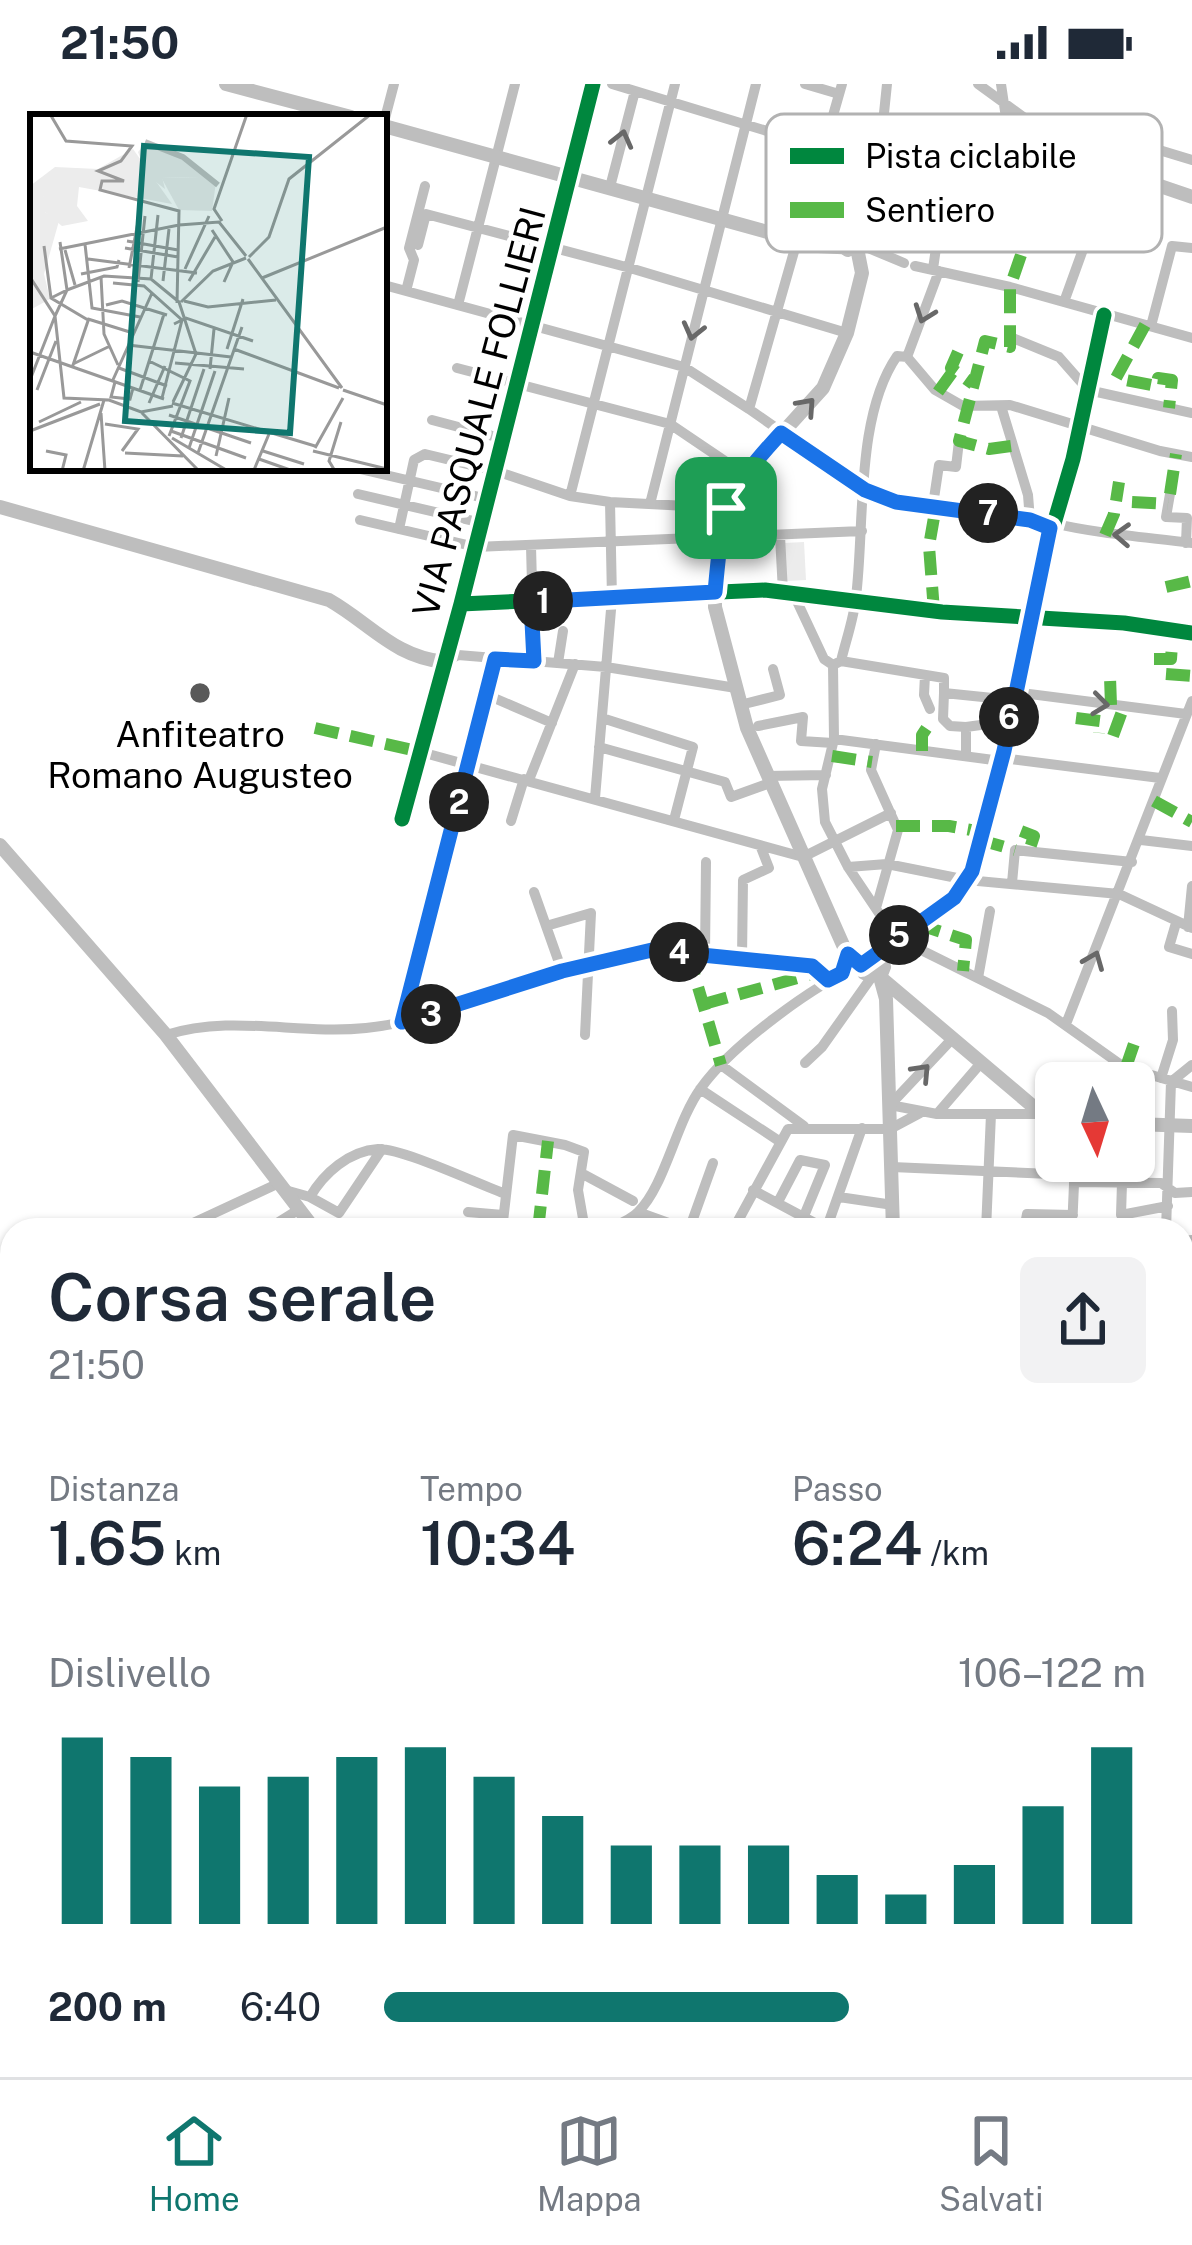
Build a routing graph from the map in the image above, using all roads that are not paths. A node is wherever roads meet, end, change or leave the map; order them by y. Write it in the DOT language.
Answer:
graph roads {
  1 [pos="226,84"];
  2 [pos="394,84"];
  3 [pos="515,84"];
  4 [pos="593,84"];
  5 [pos="612,84"];
  6 [pos="675,84"];
  7 [pos="756,84"];
  8 [pos="805,84"];
  9 [pos="887,84"];
  10 [pos="978,84"];
  11 [pos="1001,84"];
  12 [pos="252,87"];
  13 [pos="840,89"];
  14 [pos="634,92"];
  15 [pos="1000,100"];
  16 [pos="670,103"];
  17 [pos="340,114"];
  18 [pos="386,114"];
  19 [pos="884,114"];
  20 [pos="1003,114"];
  21 [pos="1020,114"];
  22 [pos="387,125"];
  23 [pos="744,126"];
  24 [pos="766,132"];
  25 [pos="1162,151"];
  26 [pos="496,156"];
  27 [pos="1192,160"];
  28 [pos="572,176"];
  29 [pos="425,185"];
  30 [pos="1162,186"];
  31 [pos="610,187"];
  32 [pos="1192,196"];
  33 [pos="648,197"];
  34 [pos="721,217"];
  35 [pos="478,228"];
  36 [pos="766,230"];
  37 [pos="418,245"];
  38 [pos="1192,248"];
  39 [pos="553,249"];
  40 [pos="792,252"];
  41 [pos="858,252"];
  42 [pos="874,252"];
  43 [pos="937,252"];
  44 [pos="1082,252"];
  45 [pos="630,268"];
  46 [pos="936,270"];
  47 [pos="387,286"];
  48 [pos="703,289"];
  49 [pos="406,291"];
  50 [pos="1064,302"];
  51 [pos="458,305"];
  52 [pos="776,311"];
  53 [pos="1104,315"];
  54 [pos="533,326"];
  55 [pos="1151,326"];
  56 [pos="847,333"];
  57 [pos="1010,337"];
  58 [pos="1192,338"];
  59 [pos="609,347"];
  60 [pos="907,357"];
  61 [pos="683,367"];
  62 [pos="457,368"];
  63 [pos="518,385"];
  64 [pos="1088,390"];
  65 [pos="594,404"];
  66 [pos="1001,406"];
  67 [pos="749,409"];
  68 [pos="1192,413"];
  69 [pos="432,420"];
  70 [pos="670,424"];
  71 [pos="1080,428"];
  72 [pos="781,433"];
  73 [pos="504,439"];
  74 [pos="959,441"];
  75 [pos="1192,457"];
  76 [pos="369,471"];
  77 [pos="496,471"];
  78 [pos="744,474"];
  79 [pos="410,480"];
  80 [pos="865,490"];
  81 [pos="358,494"];
  82 [pos="1170,494"];
  83 [pos="570,496"];
  84 [pos="488,499"];
  85 [pos="610,502"];
  86 [pos="650,504"];
  87 [pos="404,505"];
  88 [pos="933,506"];
  89 [pos="0,507"];
  90 [pos="726,508"];
  91 [pos="1190,517"];
  92 [pos="360,520"];
  93 [pos="1030,520"];
  94 [pos="482,524"];
  95 [pos="1051,525"];
  96 [pos="399,529"];
  97 [pos="862,531"];
  98 [pos="780,536"];
  99 [pos="720,539"];
  100 [pos="1189,543"];
  101 [pos="611,544"];
  102 [pos="531,546"];
  103 [pos="476,547"];
  104 [pos="715,592"];
  105 [pos="788,594"];
  106 [pos="612,598"];
  107 [pos="531,602"];
  108 [pos="856,602"];
  109 [pos="461,604"];
  110 [pos="1030,617"];
  111 [pos="563,631"];
  112 [pos="1192,633"];
  113 [pos="495,659"];
  114 [pos="534,661"];
  115 [pos="445,662"];
  116 [pos="558,663"];
  117 [pos="837,663"];
  118 [pos="575,664"];
  119 [pos="606,668"];
  120 [pos="773,669"];
  121 [pos="925,675"];
  122 [pos="736,688"];
  123 [pos="944,693"];
  124 [pos="487,695"];
  125 [pos="1013,696"];
  126 [pos="740,705"];
  127 [pos="1189,707"];
  128 [pos="930,709"];
  129 [pos="990,711"];
  130 [pos="602,718"];
  131 [pos="552,723"];
  132 [pos="758,726"];
  133 [pos="966,728"];
  134 [pos="1179,728"];
  135 [pos="1192,735"];
  136 [pos="876,745"];
  137 [pos="833,746"];
  138 [pos="599,747"];
  139 [pos="421,752"];
  140 [pos="966,756"];
  141 [pos="1001,760"];
  142 [pos="470,764"];
  143 [pos="686,771"];
  144 [pos="826,775"];
  145 [pos="1160,778"];
  146 [pos="527,779"];
  147 [pos="768,779"];
  148 [pos="595,798"];
  149 [pos="891,813"];
  150 [pos="402,819"];
  151 [pos="674,820"];
  152 [pos="511,821"];
  153 [pos="1141,840"];
  154 [pos="833,842"];
  155 [pos="0,845"];
  156 [pos="760,845"];
  157 [pos="1192,846"];
  158 [pos="803,857"];
  159 [pos="706,862"];
  160 [pos="1132,862"];
  161 [pos="887,864"];
  162 [pos="846,865"];
  163 [pos="967,880"];
  164 [pos="1012,884"];
  165 [pos="1192,886"];
  166 [pos="534,892"];
  167 [pos="1119,894"];
  168 [pos="876,908"];
  169 [pos="989,911"];
  170 [pos="546,926"];
  171 [pos="1185,926"];
  172 [pos="895,937"];
  173 [pos="705,954"];
  174 [pos="848,954"];
  175 [pos="1192,954"];
  176 [pos="742,958"];
  177 [pos="589,964"];
  178 [pos="874,966"];
  179 [pos="562,971"];
  180 [pos="842,973"];
  181 [pos="978,978"];
  182 [pos="828,980"];
  183 [pos="1172,1011"];
  184 [pos="402,1022"];
  185 [pos="1066,1024"];
  186 [pos="166,1035"];
  187 [pos="585,1035"];
  188 [pos="953,1038"];
  189 [pos="805,1063"];
  190 [pos="981,1063"];
  191 [pos="721,1065"];
  192 [pos="1192,1065"];
  193 [pos="1166,1080"];
  194 [pos="1192,1087"];
  195 [pos="700,1089"];
  196 [pos="1035,1105"];
  197 [pos="890,1106"];
  198 [pos="920,1113"];
  199 [pos="938,1114"];
  200 [pos="991,1114"];
  201 [pos="1035,1116"];
  202 [pos="1155,1125"];
  203 [pos="1170,1125"];
  204 [pos="803,1126"];
  205 [pos="1192,1126"];
  206 [pos="862,1128"];
  207 [pos="890,1130"];
  208 [pos="779,1141"];
  209 [pos="382,1148"];
  210 [pos="713,1163"];
  211 [pos="892,1167"];
  212 [pos="581,1172"];
  213 [pos="988,1172"];
  214 [pos="1035,1172"];
  215 [pos="1074,1182"];
  216 [pos="1118,1182"];
  217 [pos="1122,1183"];
  218 [pos="280,1187"];
  219 [pos="753,1190"];
  220 [pos="1169,1190"];
  221 [pos="1192,1192"];
  222 [pos="506,1194"];
  223 [pos="839,1197"];
  224 [pos="310,1198"];
  225 [pos="778,1202"];
  226 [pos="892,1205"];
  227 [pos="636,1206"];
  228 [pos="1168,1206"];
  229 [pos="298,1210"];
  230 [pos="468,1212"];
  231 [pos="503,1215"];
  232 [pos="1072,1215"];
  233 [pos="206,1218"];
  234 [pos="285,1218"];
  235 [pos="305,1218"];
  236 [pos="503,1218"];
  237 [pos="583,1218"];
  238 [pos="621,1218"];
  239 [pos="652,1218"];
  240 [pos="692,1218"];
  241 [pos="739,1218"];
  242 [pos="800,1218"];
  243 [pos="806,1218"];
  244 [pos="830,1218"];
  245 [pos="893,1218"];
  246 [pos="986,1218"];
  247 [pos="1026,1218"];
  248 [pos="1167,1218"];
  1 -- 12 [label="main road"];
  2 -- 18 [label="street"];
  3 -- 26 [label="street"];
  4 -- 28 [label="street, VIA PASQUALE FOLLIERI"];
  5 -- 14 [label="street"];
  6 -- 16 [label="street"];
  7 -- 23 [label="street"];
  8 -- 13 [label="street"];
  9 -- 19 [label="street"];
  10 -- 15 [label="street"];
  11 -- 15 [label="street"];
  12 -- 17 [label="main road"];
  14 -- 16 [label="street"];
  31 -- 14 [label="street, one-way"];
  15 -- 20 [label="street"];
  15 -- 21 [label="street"];
  16 -- 23 [label="street"];
  16 -- 33 [label="street"];
  22 -- 26 [label="main road"];
  23 -- 24 [label="street"];
  23 -- 34 [label="street"];
  25 -- 27 [label="street"];
  26 -- 28 [label="main road"];
  26 -- 35 [label="street"];
  28 -- 31 [label="main road"];
  28 -- 39 [label="street, VIA PASQUALE FOLLIERI"];
  29 -- 49 [label="street"];
  30 -- 32 [label="main road"];
  31 -- 33 [label="main road"];
  33 -- 34 [label="main road"];
  33 -- 45 [label="street"];
  34 -- 36 [label="main road"];
  34 -- 48 [label="street"];
  35 -- 37 [label="street"];
  35 -- 39 [label="street"];
  35 -- 51 [label="street"];
  38 -- 55 [label="street"];
  39 -- 45 [label="street"];
  39 -- 54 [label="street, VIA PASQUALE FOLLIERI"];
  40 -- 52 [label="street"];
  41 -- 56 [label="main road"];
  42 -- 46 [label="street"];
  43 -- 46 [label="street"];
  44 -- 50 [label="street"];
  45 -- 48 [label="street"];
  45 -- 59 [label="street"];
  46 -- 50 [label="street"];
  46 -- 60 [label="street, one-way"];
  47 -- 49 [label="street"];
  48 -- 52 [label="street"];
  48 -- 61 [label="street, one-way"];
  49 -- 51 [label="street"];
  50 -- 53 [label="street"];
  51 -- 54 [label="street"];
  52 -- 56 [label="street"];
  52 -- 67 [label="street"];
  53 -- 55 [label="street"];
  53 -- 64 [label="street"];
  54 -- 59 [label="street"];
  54 -- 63 [label="street, VIA PASQUALE FOLLIERI"];
  55 -- 58 [label="street"];
  72 -- 56 [label="main road, one-way"];
  57 -- 64 [label="street"];
  59 -- 61 [label="street"];
  59 -- 65 [label="street"];
  60 -- 66 [label="street"];
  60 -- 80 [label="street"];
  61 -- 67 [label="street"];
  61 -- 70 [label="street"];
  62 -- 63 [label="street"];
  63 -- 65 [label="street"];
  63 -- 73 [label="street, VIA PASQUALE FOLLIERI"];
  64 -- 68 [label="street"];
  64 -- 71 [label="street"];
  65 -- 70 [label="street"];
  65 -- 83 [label="street"];
  66 -- 71 [label="street"];
  66 -- 93 [label="street"];
  67 -- 72 [label="street"];
  69 -- 73 [label="street"];
  70 -- 78 [label="street"];
  70 -- 86 [label="street"];
  71 -- 75 [label="street"];
  71 -- 95 [label="street"];
  72 -- 78 [label="main road"];
  72 -- 80 [label="street"];
  73 -- 77 [label="street, VIA PASQUALE FOLLIERI"];
  74 -- 88 [label="street"];
  76 -- 79 [label="street"];
  77 -- 79 [label="street"];
  77 -- 83 [label="street"];
  77 -- 84 [label="street, VIA PASQUALE FOLLIERI"];
  78 -- 90 [label="main road"];
  79 -- 84 [label="street"];
  79 -- 87 [label="street"];
  80 -- 88 [label="street"];
  80 -- 97 [label="street"];
  81 -- 87 [label="street"];
  82 -- 91 [label="street"];
  83 -- 85 [label="street"];
  84 -- 94 [label="street, VIA PASQUALE FOLLIERI"];
  85 -- 86 [label="street"];
  85 -- 101 [label="street"];
  86 -- 90 [label="street"];
  87 -- 94 [label="street"];
  87 -- 96 [label="street"];
  88 -- 93 [label="street"];
  89 -- 115 [label="main road"];
  90 -- 99 [label="main road"];
  91 -- 100 [label="street"];
  92 -- 96 [label="street"];
  93 -- 95 [label="street"];
  94 -- 103 [label="street, VIA PASQUALE FOLLIERI"];
  100 -- 95 [label="street, one-way"];
  95 -- 110 [label="street"];
  96 -- 103 [label="street"];
  97 -- 98 [label="street"];
  97 -- 108 [label="street"];
  98 -- 99 [label="street"];
  98 -- 105 [label="street"];
  99 -- 101 [label="street"];
  99 -- 104 [label="main road"];
  101 -- 102 [label="street"];
  101 -- 106 [label="street"];
  102 -- 103 [label="street"];
  102 -- 107 [label="street"];
  103 -- 109 [label="street, VIA PASQUALE FOLLIERI"];
  104 -- 105 [label="street"];
  104 -- 106 [label="street"];
  104 -- 122 [label="main road"];
  105 -- 108 [label="street"];
  105 -- 117 [label="street"];
  106 -- 107 [label="street"];
  106 -- 119 [label="street"];
  107 -- 109 [label="street"];
  107 -- 114 [label="street"];
  108 -- 110 [label="street"];
  108 -- 117 [label="street"];
  109 -- 115 [label="street, VIA PASQUALE FOLLIERI"];
  110 -- 112 [label="street"];
  110 -- 125 [label="street"];
  111 -- 116 [label="street"];
  113 -- 114 [label="street"];
  113 -- 115 [label="street"];
  113 -- 124 [label="street"];
  114 -- 116 [label="street"];
  115 -- 139 [label="street, VIA PASQUALE FOLLIERI"];
  116 -- 118 [label="street"];
  117 -- 121 [label="street"];
  117 -- 137 [label="street"];
  118 -- 119 [label="street"];
  118 -- 131 [label="street"];
  119 -- 122 [label="street"];
  119 -- 130 [label="street"];
  120 -- 126 [label="street"];
  121 -- 123 [label="street"];
  121 -- 128 [label="street"];
  122 -- 126 [label="main road"];
  123 -- 129 [label="street"];
  123 -- 133 [label="street"];
  124 -- 131 [label="street"];
  124 -- 142 [label="street"];
  125 -- 127 [label="street, one-way"];
  125 -- 129 [label="street"];
  125 -- 141 [label="street"];
  126 -- 147 [label="main road"];
  127 -- 134 [label="street"];
  129 -- 133 [label="street"];
  130 -- 138 [label="street"];
  130 -- 143 [label="street"];
  131 -- 146 [label="street"];
  132 -- 137 [label="street"];
  133 -- 140 [label="street"];
  134 -- 135 [label="street"];
  134 -- 145 [label="street"];
  136 -- 137 [label="street"];
  136 -- 140 [label="street"];
  136 -- 149 [label="street"];
  137 -- 144 [label="street"];
  138 -- 143 [label="street"];
  138 -- 148 [label="street"];
  139 -- 142 [label="street"];
  139 -- 150 [label="street, VIA PASQUALE FOLLIERI"];
  140 -- 141 [label="street"];
  141 -- 145 [label="street"];
  141 -- 163 [label="street"];
  142 -- 146 [label="street"];
  142 -- 184 [label="street"];
  143 -- 147 [label="street"];
  143 -- 151 [label="street"];
  144 -- 147 [label="street"];
  144 -- 154 [label="street"];
  145 -- 153 [label="street"];
  146 -- 148 [label="street"];
  146 -- 152 [label="street"];
  147 -- 158 [label="main road"];
  148 -- 151 [label="street"];
  149 -- 154 [label="street"];
  149 -- 161 [label="street"];
  151 -- 156 [label="street"];
  153 -- 157 [label="street"];
  153 -- 160 [label="street"];
  154 -- 158 [label="street"];
  154 -- 162 [label="street"];
  155 -- 186 [label="main road"];
  156 -- 158 [label="street"];
  156 -- 176 [label="street"];
  158 -- 174 [label="main road"];
  159 -- 173 [label="street"];
  160 -- 164 [label="street"];
  160 -- 167 [label="street"];
  161 -- 162 [label="street"];
  161 -- 163 [label="street"];
  161 -- 168 [label="street"];
  162 -- 168 [label="street"];
  163 -- 164 [label="street"];
  163 -- 172 [label="street"];
  164 -- 167 [label="street"];
  165 -- 171 [label="street"];
  166 -- 170 [label="street"];
  167 -- 171 [label="street"];
  185 -- 167 [label="street, one-way"];
  168 -- 172 [label="street"];
  169 -- 181 [label="street"];
  170 -- 177 [label="street"];
  170 -- 179 [label="street"];
  171 -- 175 [label="street"];
  172 -- 178 [label="street"];
  172 -- 181 [label="street"];
  173 -- 176 [label="street"];
  173 -- 177 [label="street"];
  174 -- 178 [label="main road"];
  174 -- 180 [label="street"];
  176 -- 182 [label="street"];
  177 -- 179 [label="street"];
  177 -- 187 [label="street"];
  178 -- 180 [label="street"];
  178 -- 188 [label="main road"];
  178 -- 189 [label="street"];
  178 -- 197 [label="main road"];
  179 -- 184 [label="street"];
  180 -- 182 [label="street"];
  181 -- 185 [label="street"];
  182 -- 191 [label="street"];
  183 -- 193 [label="street"];
  184 -- 186 [label="street"];
  185 -- 193 [label="street"];
  186 -- 218 [label="main road"];
  188 -- 190 [label="main road"];
  197 -- 188 [label="street, one-way"];
  190 -- 196 [label="main road"];
  190 -- 199 [label="street"];
  191 -- 195 [label="street"];
  191 -- 204 [label="street"];
  192 -- 193 [label="street"];
  193 -- 194 [label="street"];
  193 -- 203 [label="street"];
  195 -- 208 [label="street"];
  195 -- 227 [label="street"];
  197 -- 198 [label="street"];
  197 -- 207 [label="main road"];
  198 -- 199 [label="street"];
  198 -- 207 [label="street"];
  199 -- 200 [label="street"];
  200 -- 201 [label="street"];
  200 -- 213 [label="street"];
  202 -- 203 [label="main road"];
  203 -- 205 [label="main road"];
  203 -- 220 [label="street"];
  204 -- 206 [label="street"];
  204 -- 208 [label="street"];
  206 -- 207 [label="street"];
  206 -- 223 [label="street"];
  207 -- 211 [label="main road"];
  208 -- 219 [label="street"];
  209 -- 222 [label="street"];
  209 -- 224 [label="street"];
  209 -- 224 [label="street"];
  210 -- 240 [label="street"];
  211 -- 213 [label="street"];
  211 -- 226 [label="main road"];
  212 -- 222 [label="street"];
  212 -- 227 [label="street"];
  212 -- 237 [label="street"];
  213 -- 214 [label="street"];
  213 -- 246 [label="street"];
  215 -- 232 [label="street"];
  216 -- 217 [label="street"];
  217 -- 220 [label="street"];
  217 -- 228 [label="street"];
  218 -- 224 [label="street"];
  218 -- 229 [label="main road"];
  218 -- 233 [label="street"];
  219 -- 225 [label="street"];
  219 -- 241 [label="street"];
  220 -- 221 [label="street"];
  220 -- 228 [label="street"];
  222 -- 231 [label="street"];
  223 -- 226 [label="street"];
  223 -- 244 [label="street"];
  225 -- 242 [label="street"];
  225 -- 243 [label="street"];
  226 -- 245 [label="main road"];
  227 -- 238 [label="street"];
  227 -- 239 [label="street"];
  228 -- 248 [label="street"];
  229 -- 234 [label="street"];
  229 -- 235 [label="main road"];
  230 -- 231 [label="street"];
  231 -- 236 [label="street"];
  232 -- 247 [label="street"];
}
